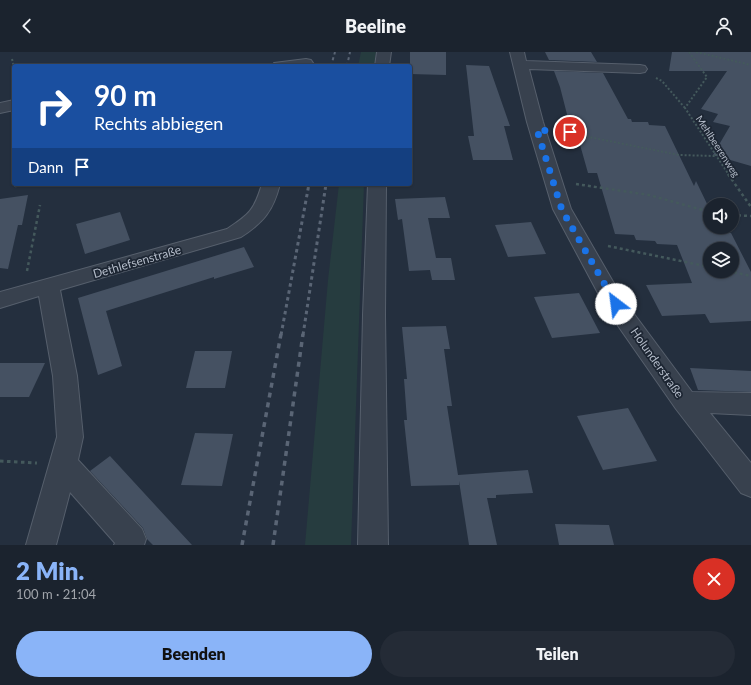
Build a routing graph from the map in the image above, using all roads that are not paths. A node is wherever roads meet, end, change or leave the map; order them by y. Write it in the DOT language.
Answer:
graph roads {
  1 [pos="384,52"];
  2 [pos="519,58"];
  3 [pos="307,60"];
  4 [pos="288,64"];
  5 [pos="382,64"];
  6 [pos="640,69"];
  7 [pos="12,105"];
  8 [pos="0,108"];
  9 [pos="270,186"];
  10 [pos="377,186"];
  11 [pos="48,287"];
  12 [pos="0,300"];
  13 [pos="685,402"];
  14 [pos="751,404"];
  15 [pos="63,464"];
  16 [pos="751,484"];
  17 [pos="41,545"];
  18 [pos="129,545"];
  19 [pos="374,545"];
  1 -- 5 [label="street"];
  2 -- 6 [label="street"];
  2 -- 13 [label="street, Holunderstraße"];
  3 -- 4 [label="street"];
  7 -- 8 [label="street"];
  9 -- 11 [label="street, Dethlefsenstraße"];
  10 -- 19 [label="street"];
  11 -- 12 [label="street, Dethlefsenstraße"];
  11 -- 15 [label="street"];
  13 -- 14 [label="street"];
  13 -- 16 [label="street, Holunderstraße"];
  15 -- 17 [label="street"];
  15 -- 18 [label="street"];
}
